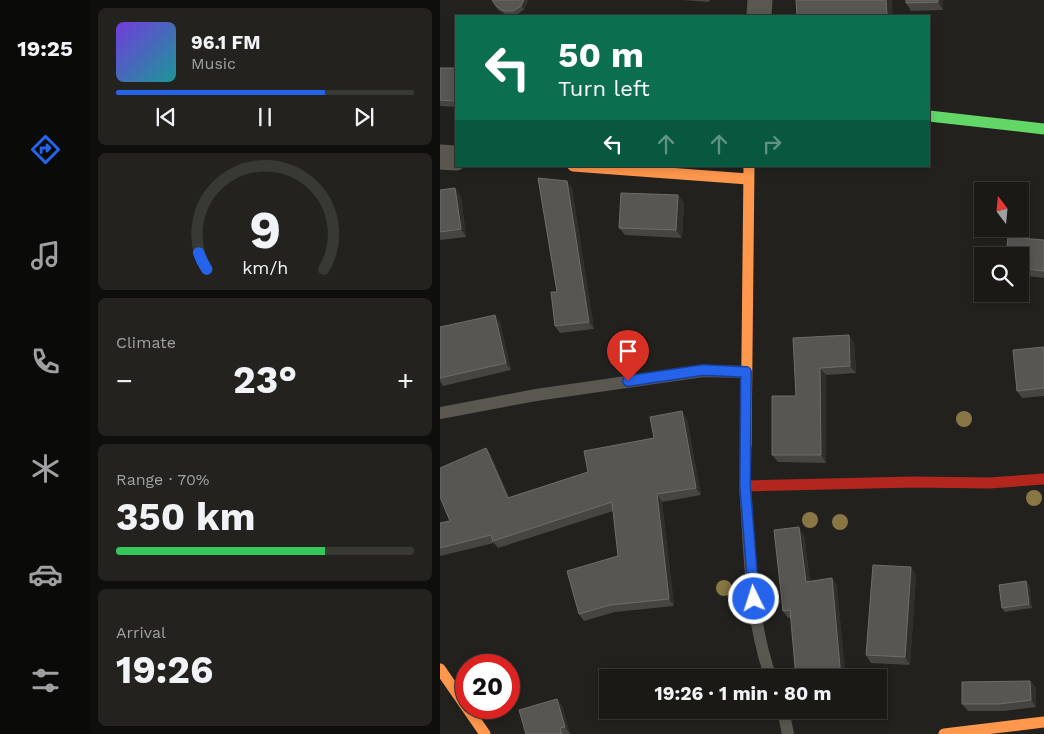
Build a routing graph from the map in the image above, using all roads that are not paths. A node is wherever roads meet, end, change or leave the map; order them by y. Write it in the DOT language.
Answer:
graph roads {
  1 [pos="760,0"];
  2 [pos="759,15"];
  3 [pos="930,116"];
  4 [pos="1044,129"];
  5 [pos="440,156"];
  6 [pos="455,158"];
  7 [pos="586,167"];
  8 [pos="749,167"];
  9 [pos="748,179"];
  10 [pos="746,372"];
  11 [pos="440,413"];
  12 [pos="1044,479"];
  13 [pos="745,486"];
  14 [pos="440,669"];
  15 [pos="768,669"];
  16 [pos="447,693"];
  17 [pos="785,719"];
  18 [pos="1044,722"];
  19 [pos="485,734"];
  20 [pos="788,734"];
  21 [pos="944,734"];
  1 -- 2 [label="street"];
  3 -- 4 [label="street"];
  5 -- 6 [label="street"];
  7 -- 9 [label="street"];
  8 -- 9 [label="street"];
  9 -- 10 [label="street"];
  10 -- 11 [label="lane"];
  10 -- 13 [label="street"];
  12 -- 13 [label="street"];
  13 -- 15 [label="lane"];
  14 -- 16 [label="street"];
  16 -- 19 [label="street"];
  17 -- 20 [label="lane"];
  18 -- 21 [label="street"];
}
